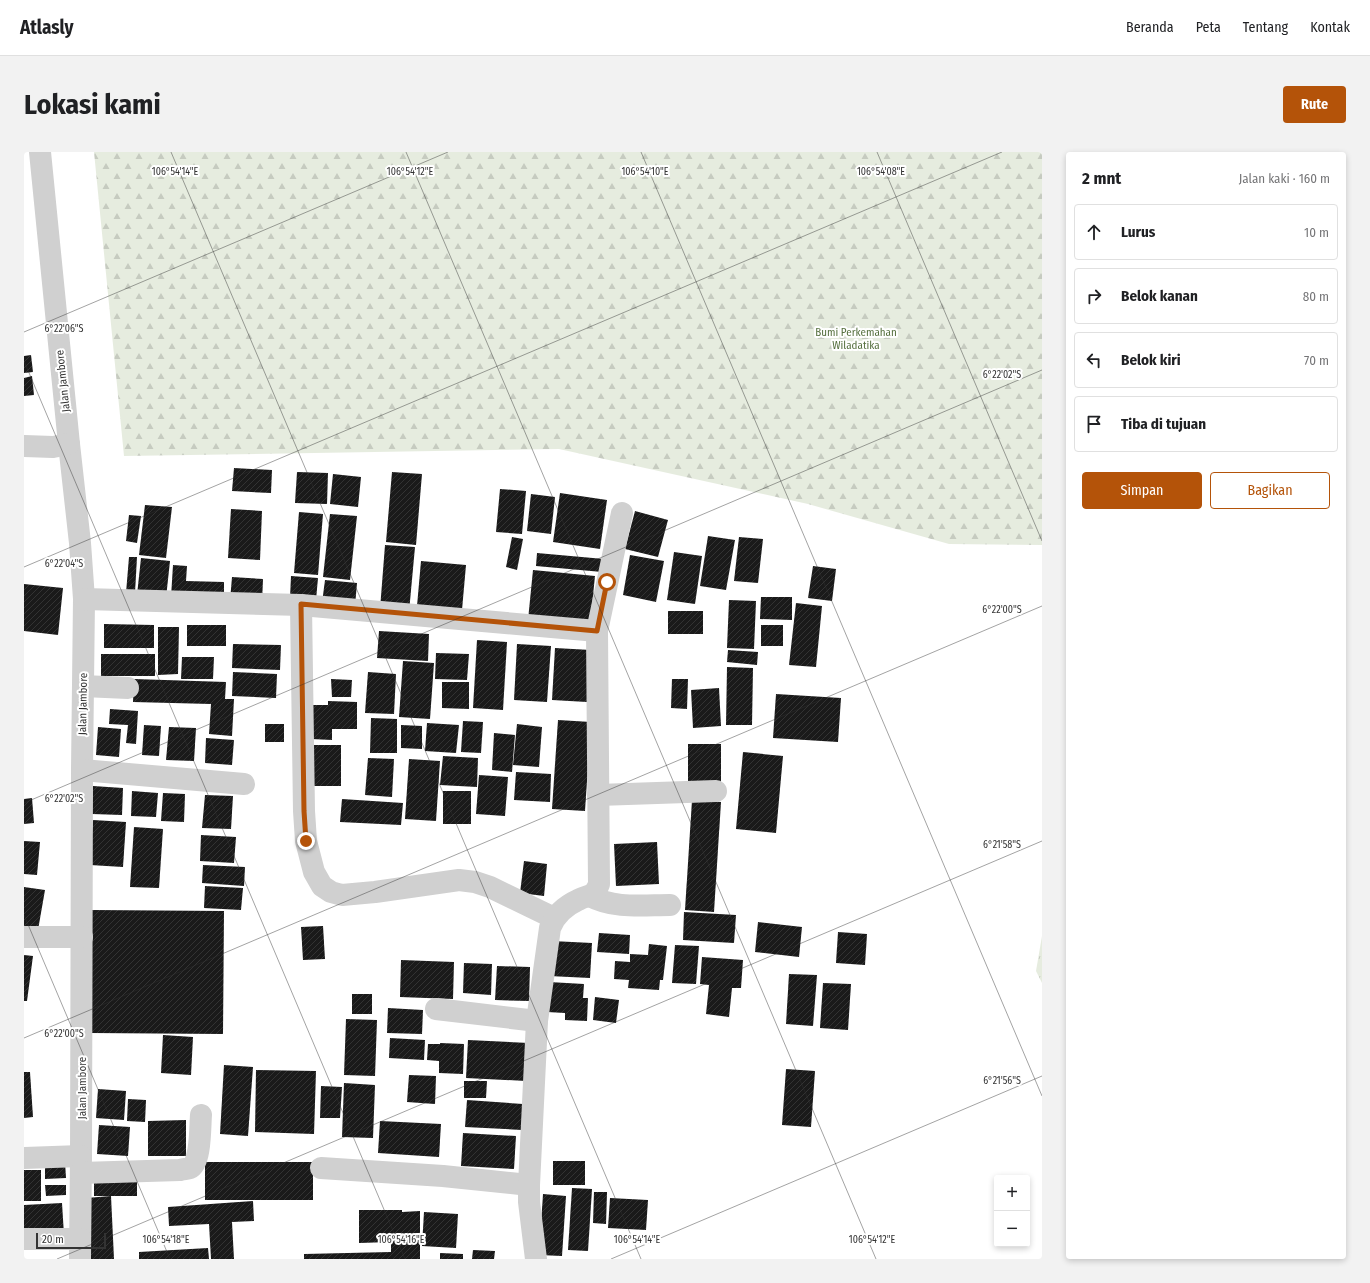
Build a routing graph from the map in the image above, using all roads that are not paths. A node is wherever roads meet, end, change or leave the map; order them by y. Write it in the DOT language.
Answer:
graph roads {
  1 [pos="40,152"];
  2 [pos="69,444"];
  3 [pos="24,446"];
  4 [pos="622,513"];
  5 [pos="84,598"];
  6 [pos="301,604"];
  7 [pos="597,631"];
  8 [pos="83,686"];
  9 [pos="128,688"];
  10 [pos="82,770"];
  11 [pos="244,784"];
  12 [pos="716,791"];
  13 [pos="598,795"];
  14 [pos="590,896"];
  15 [pos="670,905"];
  16 [pos="554,918"];
  17 [pos="24,937"];
  18 [pos="82,937"];
  19 [pos="436,1009"];
  20 [pos="538,1021"];
  21 [pos="201,1115"];
  22 [pos="24,1158"];
  23 [pos="81,1165"];
  24 [pos="321,1168"];
  25 [pos="529,1185"];
  26 [pos="24,1240"];
  27 [pos="80,1249"];
  28 [pos="536,1259"];
  1 -- 2 [label="street, Jalan Jambore"];
  2 -- 3 [label="street"];
  2 -- 5 [label="street, Jalan Jambore"];
  4 -- 7 [label="street"];
  5 -- 6 [label="street"];
  5 -- 8 [label="street, Jalan Jambore"];
  6 -- 7 [label="street"];
  6 -- 16 [label="street"];
  7 -- 13 [label="street"];
  8 -- 9 [label="street"];
  8 -- 10 [label="street, Jalan Jambore"];
  10 -- 11 [label="street"];
  10 -- 18 [label="street, Jalan Jambore"];
  12 -- 13 [label="street"];
  13 -- 14 [label="street"];
  14 -- 15 [label="street"];
  14 -- 16 [label="street"];
  16 -- 20 [label="street"];
  17 -- 18 [label="street"];
  18 -- 23 [label="street, Jalan Jambore"];
  19 -- 20 [label="street"];
  20 -- 25 [label="street"];
  21 -- 23 [label="street"];
  22 -- 23 [label="street"];
  23 -- 27 [label="street, Jalan Jambore"];
  24 -- 25 [label="street"];
  25 -- 28 [label="street"];
  26 -- 27 [label="street"];
}
